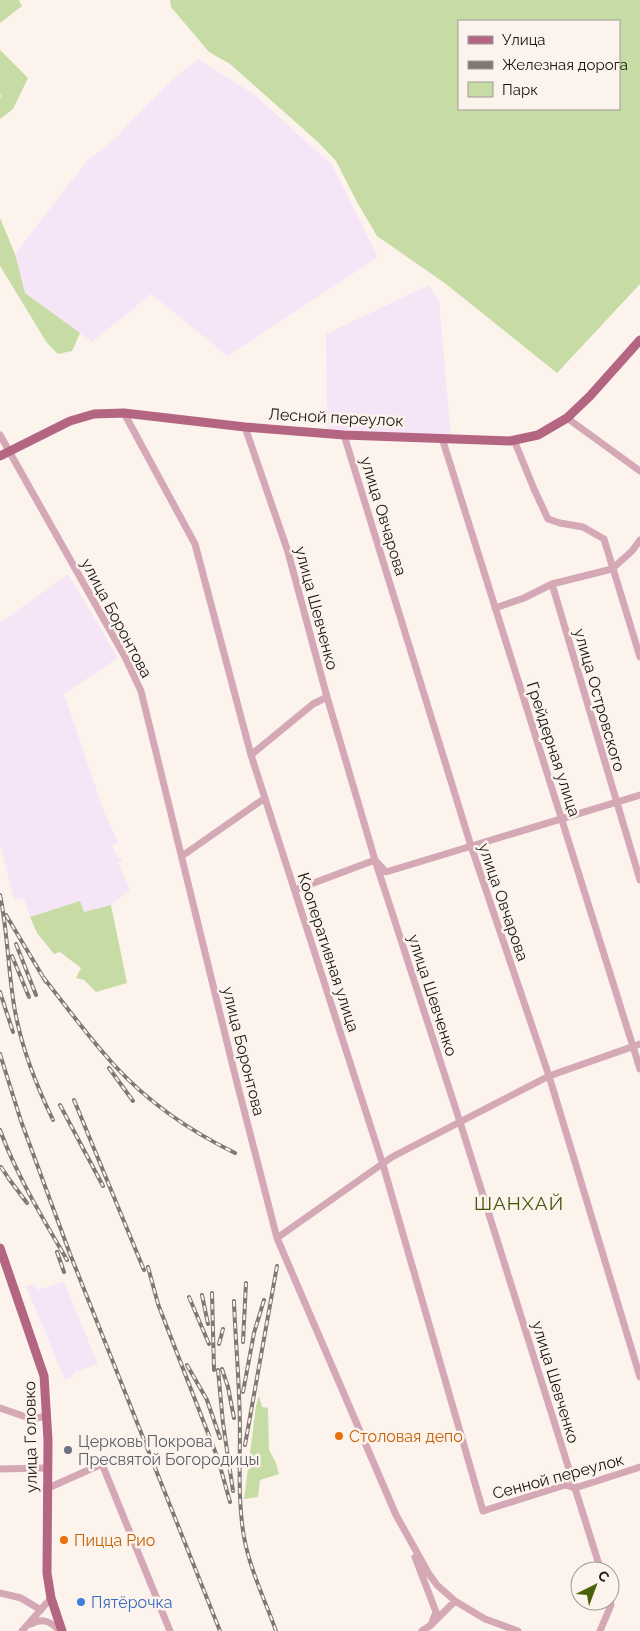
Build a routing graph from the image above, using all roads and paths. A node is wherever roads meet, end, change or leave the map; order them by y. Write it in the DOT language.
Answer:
graph roads {
  1 [pos="640,340"];
  2 [pos="124,413"];
  3 [pos="567,418"];
  4 [pos="245,427"];
  5 [pos="0,435"];
  6 [pos="344,435"];
  7 [pos="442,438"];
  8 [pos="514,440"];
  9 [pos="9,452"];
  10 [pos="0,456"];
  11 [pos="639,468"];
  12 [pos="640,540"];
  13 [pos="612,569"];
  14 [pos="552,584"];
  15 [pos="495,608"];
  16 [pos="640,656"];
  17 [pos="327,697"];
  18 [pos="251,755"];
  19 [pos="640,795"];
  20 [pos="265,798"];
  21 [pos="616,802"];
  22 [pos="562,818"];
  23 [pos="471,846"];
  24 [pos="182,856"];
  25 [pos="375,860"];
  26 [pos="640,880"];
  27 [pos="295,890"];
  28 [pos="636,1046"];
  29 [pos="640,1070"];
  30 [pos="549,1076"];
  31 [pos="460,1122"];
  32 [pos="383,1165"];
  33 [pos="278,1238"];
  34 [pos="0,1248"];
  35 [pos="640,1377"];
  36 [pos="0,1408"];
  37 [pos="46,1416"];
  38 [pos="640,1467"];
  39 [pos="46,1468"];
  40 [pos="0,1469"];
  41 [pos="575,1488"];
  42 [pos="46,1489"];
  43 [pos="483,1511"];
  44 [pos="408,1536"];
  45 [pos="598,1561"];
  46 [pos="0,1593"];
  47 [pos="51,1598"];
  48 [pos="455,1601"];
  49 [pos="41,1610"];
  50 [pos="608,1611"];
  51 [pos="431,1625"];
  52 [pos="24,1629"];
  53 [pos="61,1631"];
  54 [pos="170,1631"];
  55 [pos="422,1631"];
  56 [pos="518,1631"];
  57 [pos="600,1631"];
  1 -- 3 [label="main road, Лесной переулок"];
  2 -- 4 [label="main road, Лесной переулок"];
  2 -- 9 [label="main road, Лесной переулок"];
  2 -- 18 [label="street, Кооперативная улица"];
  3 -- 8 [label="main road, Лесной переулок"];
  3 -- 11 [label="street"];
  4 -- 6 [label="main road, Лесной переулок"];
  4 -- 17 [label="street, улица Шевченко"];
  5 -- 9 [label="street, улица Боронтова"];
  6 -- 7 [label="main road, Лесной переулок"];
  6 -- 23 [label="street, улица Овчарова"];
  7 -- 8 [label="main road, Лесной переулок"];
  7 -- 15 [label="street, Грейдерная улица"];
  8 -- 13 [label="street"];
  9 -- 10 [label="main road, Лесной переулок"];
  9 -- 24 [label="street, улица Боронтова"];
  12 -- 13 [label="street"];
  13 -- 14 [label="street"];
  13 -- 16 [label="street"];
  14 -- 15 [label="street"];
  14 -- 21 [label="street, улица Островского"];
  15 -- 22 [label="street, Грейдерная улица"];
  17 -- 18 [label="street"];
  17 -- 25 [label="street, улица Шевченко"];
  18 -- 20 [label="street, Кооперативная улица"];
  19 -- 21 [label="street"];
  20 -- 24 [label="street"];
  20 -- 27 [label="street, Кооперативная улица"];
  21 -- 22 [label="street"];
  21 -- 26 [label="street, улица Островского"];
  22 -- 23 [label="street"];
  22 -- 28 [label="street, Грейдерная улица"];
  23 -- 25 [label="street"];
  23 -- 30 [label="street, улица Овчарова"];
  24 -- 33 [label="street, улица Боронтова"];
  25 -- 27 [label="street"];
  25 -- 31 [label="street, улица Шевченко"];
  27 -- 32 [label="street, Кооперативная улица"];
  28 -- 29 [label="street, Грейдерная улица"];
  28 -- 30 [label="street"];
  30 -- 31 [label="street"];
  30 -- 35 [label="street, улица Овчарова"];
  31 -- 32 [label="street"];
  31 -- 41 [label="street, улица Шевченко"];
  32 -- 33 [label="street"];
  32 -- 43 [label="street, Кооперативная улица"];
  33 -- 44 [label="street, улица Боронтова"];
  34 -- 37 [label="main road, улица Головко"];
  36 -- 37 [label="street"];
  37 -- 39 [label="main road, улица Головко"];
  38 -- 41 [label="street, Сенной переулок"];
  39 -- 40 [label="street"];
  39 -- 42 [label="main road, улица Головко"];
  41 -- 43 [label="street, Сенной переулок"];
  41 -- 45 [label="street, улица Шевченко"];
  42 -- 47 [label="main road, улица Головко"];
  42 -- 54 [label="street"];
  44 -- 48 [label="street, улица Боронтова"];
  44 -- 51 [label="street"];
  46 -- 49 [label="street"];
  47 -- 49 [label="street"];
  47 -- 53 [label="main road, улица Головко"];
  48 -- 51 [label="street"];
  48 -- 56 [label="street, улица Боронтова"];
  49 -- 52 [label="street"];
  50 -- 57 [label="street"];
  51 -- 55 [label="street"];
  52 -- 53 [label="street"];
}
